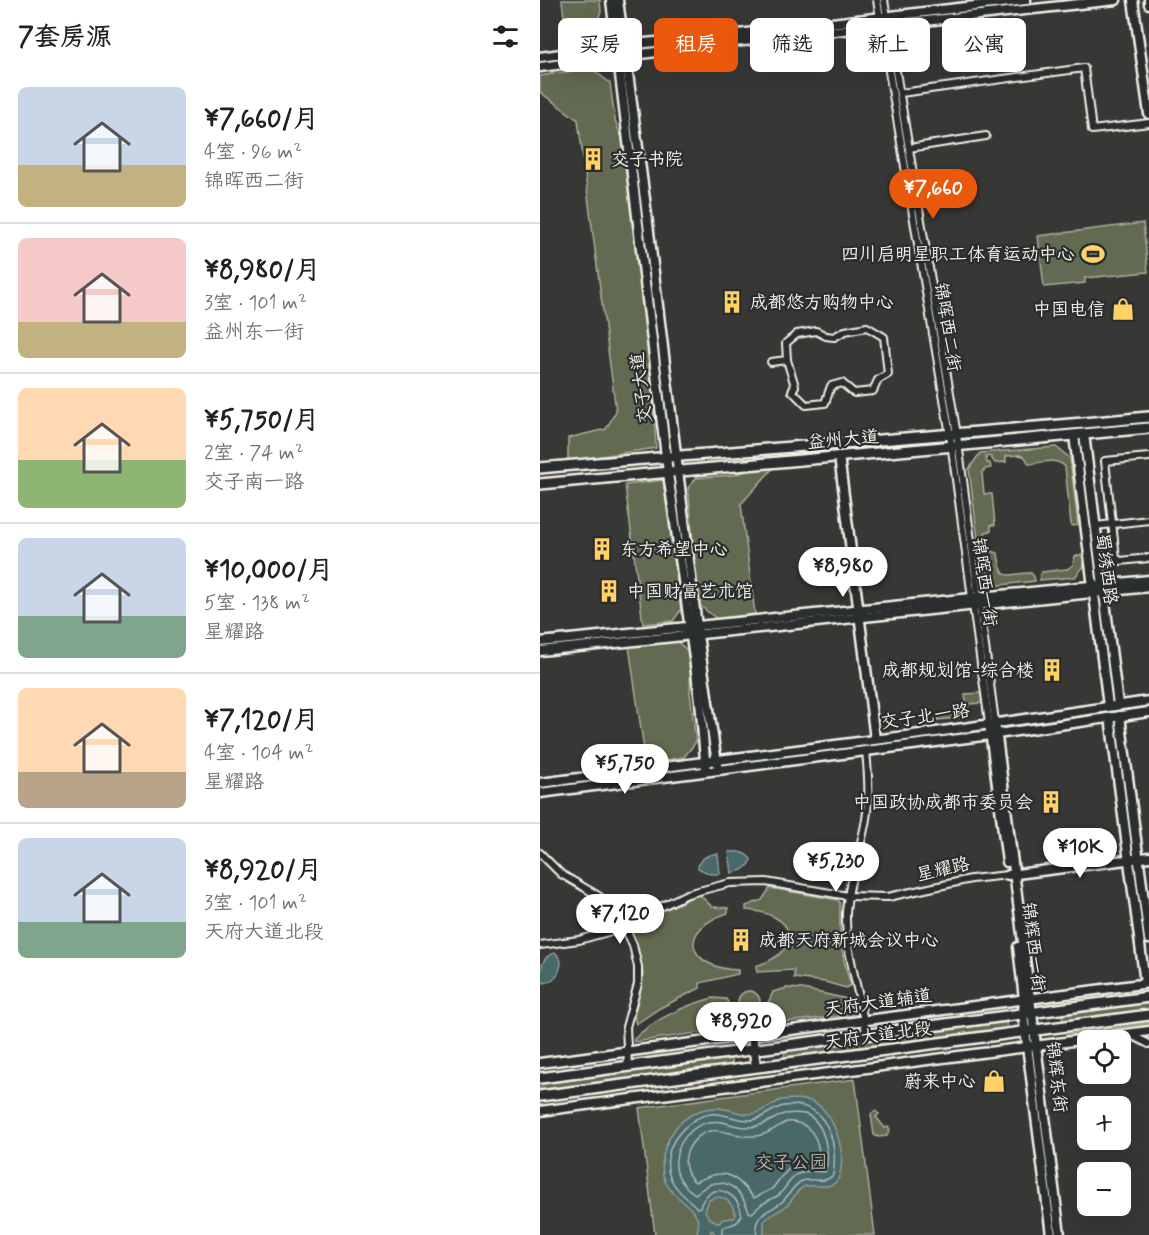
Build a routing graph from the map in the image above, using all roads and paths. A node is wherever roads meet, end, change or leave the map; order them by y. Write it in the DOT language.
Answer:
graph roads {
  1 [pos="611,0"];
  2 [pos="618,0"];
  3 [pos="877,0"];
  4 [pos="884,0"];
  5 [pos="1026,0"];
  6 [pos="1116,0"];
  7 [pos="1133,0"];
  8 [pos="615,18"];
  9 [pos="619,18"];
  10 [pos="883,18"];
  11 [pos="884,18"];
  12 [pos="904,18"];
  13 [pos="917,18"];
  14 [pos="846,24"];
  15 [pos="846,26"];
  16 [pos="642,44"];
  17 [pos="642,54"];
  18 [pos="558,55"];
  19 [pos="540,57"];
  20 [pos="558,65"];
  21 [pos="540,67"];
  22 [pos="624,72"];
  23 [pos="893,72"];
  24 [pos="896,72"];
  25 [pos="901,93"];
  26 [pos="1149,114"];
  27 [pos="1149,123"];
  28 [pos="986,136"];
  29 [pos="909,148"];
  30 [pos="788,360"];
  31 [pos="771,362"];
  32 [pos="1149,417"];
  33 [pos="1149,428"];
  34 [pos="1079,434"];
  35 [pos="954,440"];
  36 [pos="671,456"];
  37 [pos="839,456"];
  38 [pos="1149,457"];
  39 [pos="540,468"];
  40 [pos="673,472"];
  41 [pos="540,484"];
  42 [pos="1149,520"];
  43 [pos="1112,524"];
  44 [pos="1095,526"];
  45 [pos="1149,558"];
  46 [pos="1149,580"];
  47 [pos="1149,587"];
  48 [pos="1103,588"];
  49 [pos="1093,589"];
  50 [pos="976,602"];
  51 [pos="859,614"];
  52 [pos="694,630"];
  53 [pos="540,642"];
  54 [pos="540,651"];
  55 [pos="1149,701"];
  56 [pos="1118,705"];
  57 [pos="1108,706"];
  58 [pos="1149,712"];
  59 [pos="1120,716"];
  60 [pos="1110,717"];
  61 [pos="992,723"];
  62 [pos="993,734"];
  63 [pos="875,739"];
  64 [pos="866,750"];
  65 [pos="716,760"];
  66 [pos="706,767"];
  67 [pos="718,770"];
  68 [pos="540,783"];
  69 [pos="540,793"];
  70 [pos="540,853"];
  71 [pos="1149,857"];
  72 [pos="1139,858"];
  73 [pos="1129,859"];
  74 [pos="1011,874"];
  75 [pos="848,896"];
  76 [pos="624,926"];
  77 [pos="1149,939"];
  78 [pos="540,945"];
  79 [pos="1147,983"];
  80 [pos="1149,997"];
  81 [pos="1027,999"];
  82 [pos="1028,1013"];
  83 [pos="1149,1016"];
  84 [pos="864,1020"];
  85 [pos="1030,1031"];
  86 [pos="1149,1031"];
  87 [pos="1131,1034"];
  88 [pos="752,1035"];
  89 [pos="866,1035"];
  90 [pos="1131,1035"];
  91 [pos="1077,1040"];
  92 [pos="1149,1044"];
  93 [pos="1032,1046"];
  94 [pos="754,1049"];
  95 [pos="627,1052"];
  96 [pos="540,1063"];
  97 [pos="628,1066"];
  98 [pos="756,1067"];
  99 [pos="540,1078"];
  100 [pos="540,1096"];
  101 [pos="540,1111"];
  102 [pos="1051,1235"];
  103 [pos="1060,1235"];
  1 -- 8 [label="street, 交子大道"];
  2 -- 9 [label="street, 交子大道"];
  3 -- 10 [label="street, 锦晖西二街"];
  4 -- 11 [label="street, 锦晖西二街"];
  5 -- 12 [label="street"];
  6 -- 13 [label="street"];
  7 -- 26 [label="street"];
  14 -- 16 [label="street"];
  15 -- 17 [label="street"];
  18 -- 19 [label="street"];
  20 -- 21 [label="street"];
  22 -- 36 [label="street, 交子大道"];
  23 -- 35 [label="street, 锦晖西二街"];
  24 -- 25 [label="street, 锦晖西二街"];
  25 -- 27 [label="street"];
  25 -- 29 [label="street, 锦晖西二街"];
  28 -- 29 [label="street"];
  29 -- 35 [label="street, 锦晖西二街"];
  30 -- 30 [label="street"];
  30 -- 31 [label="street"];
  32 -- 35 [label="main road, 益州大道"];
  33 -- 34 [label="main road, 益州大道"];
  34 -- 35 [label="main road, 益州大道"];
  34 -- 44 [label="street, 蜀绣西路"];
  34 -- 49 [label="street, 蜀绣西路"];
  35 -- 36 [label="main road, 益州大道"];
  35 -- 37 [label="main road, 益州大道"];
  35 -- 50 [label="street, 锦晖西一街"];
  36 -- 39 [label="main road, 益州大道"];
  36 -- 40 [label="street, 交子大道"];
  37 -- 40 [label="main road, 益州大道"];
  37 -- 51 [label="street"];
  38 -- 43 [label="street"];
  40 -- 41 [label="main road, 益州大道"];
  40 -- 52 [label="street, 交子大道"];
  42 -- 43 [label="street"];
  43 -- 44 [label="street"];
  43 -- 45 [label="street"];
  44 -- 48 [label="street, 蜀绣西路"];
  46 -- 48 [label="street"];
  47 -- 48 [label="street"];
  48 -- 49 [label="street"];
  48 -- 56 [label="street, 蜀绣西路"];
  49 -- 50 [label="street"];
  49 -- 57 [label="street, 蜀绣西路"];
  50 -- 51 [label="street"];
  50 -- 61 [label="street, 锦晖西一街"];
  51 -- 52 [label="street"];
  51 -- 63 [label="street"];
  52 -- 53 [label="street"];
  52 -- 54 [label="street"];
  52 -- 65 [label="street, 交子大道"];
  52 -- 66 [label="street, 交子大道"];
  55 -- 56 [label="street, 交子北一路"];
  56 -- 57 [label="street, 交子北一路"];
  57 -- 61 [label="street, 交子北一路"];
  58 -- 59 [label="street, 交子北一路"];
  59 -- 60 [label="street, 交子北一路"];
  59 -- 72 [label="street"];
  60 -- 62 [label="street, 交子北一路"];
  60 -- 73 [label="street"];
  61 -- 62 [label="street, 锦辉西一街"];
  61 -- 63 [label="street, 交子北一路"];
  62 -- 64 [label="street, 交子北一路"];
  62 -- 74 [label="street, 锦辉西一街"];
  63 -- 65 [label="street, 交子北一路"];
  64 -- 67 [label="street, 交子北一路"];
  64 -- 75 [label="street"];
  65 -- 66 [label="street, 交子北一路"];
  65 -- 67 [label="street, 交子大道"];
  66 -- 67 [label="street, 交子北一路"];
  66 -- 68 [label="street"];
  66 -- 69 [label="street"];
  70 -- 76 [label="street"];
  71 -- 72 [label="street, 星耀路"];
  72 -- 73 [label="street, 星耀路"];
  72 -- 77 [label="street"];
  73 -- 74 [label="street, 星耀路"];
  73 -- 79 [label="street"];
  74 -- 75 [label="street, 星耀路"];
  74 -- 81 [label="street, 锦辉西一街"];
  75 -- 76 [label="street, 星耀路"];
  75 -- 84 [label="street"];
  76 -- 78 [label="street, 星耀路"];
  76 -- 95 [label="street"];
  79 -- 81 [label="street, 天府大道辅道"];
  80 -- 82 [label="main road, 天府大道北段"];
  81 -- 82 [label="street, 锦辉西一街"];
  81 -- 84 [label="street, 天府大道辅道"];
  82 -- 85 [label="street, 锦辉西一街"];
  82 -- 89 [label="main road, 天府大道北段"];
  83 -- 85 [label="main road, 天府大道北段"];
  84 -- 88 [label="street, 天府大道辅道"];
  84 -- 89 [label="street"];
  85 -- 93 [label="street, 锦辉东街"];
  85 -- 98 [label="main road, 天府大道北段"];
  86 -- 87 [label="street"];
  88 -- 94 [label="street"];
  88 -- 95 [label="street, 天府大道辅道"];
  89 -- 94 [label="main road, 天府大道北段"];
  90 -- 92 [label="street"];
  91 -- 93 [label="street"];
  93 -- 101 [label="street"];
  93 -- 102 [label="street, 锦辉东街"];
  93 -- 103 [label="street, 锦辉东街"];
  94 -- 97 [label="main road, 天府大道北段"];
  94 -- 98 [label="street"];
  95 -- 96 [label="street, 天府大道辅道"];
  95 -- 97 [label="street"];
  97 -- 99 [label="main road, 天府大道北段"];
  98 -- 100 [label="main road, 天府大道北段"];
}
